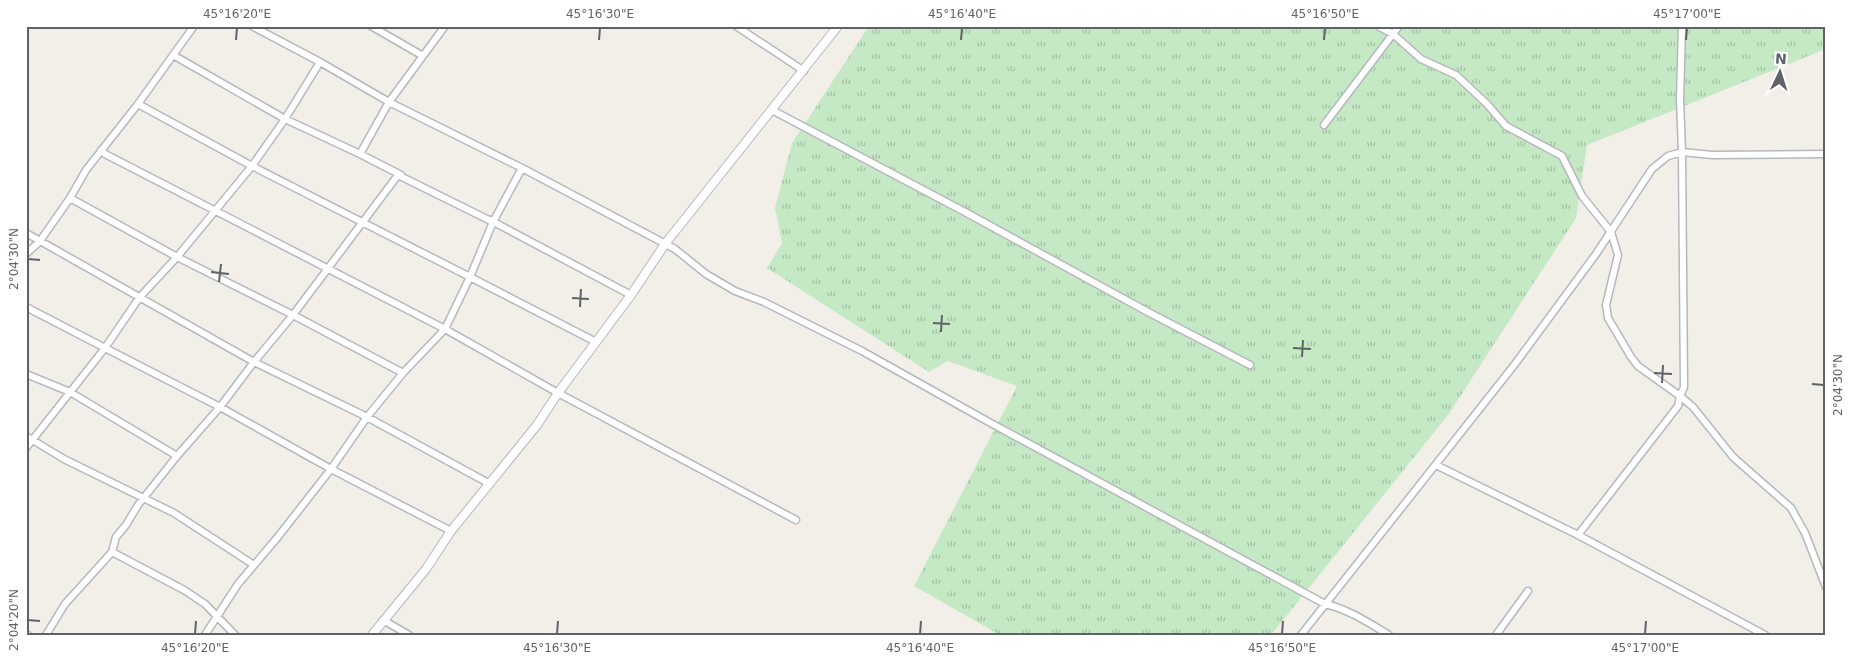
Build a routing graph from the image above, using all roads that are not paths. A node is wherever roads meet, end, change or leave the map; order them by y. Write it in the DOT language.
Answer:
graph roads {
  1 [pos="194,26"];
  2 [pos="252,26"];
  3 [pos="371,26"];
  4 [pos="445,26"];
  5 [pos="736,26"];
  6 [pos="838,26"];
  7 [pos="1378,26"];
  8 [pos="1399,26"];
  9 [pos="1682,26"];
  10 [pos="1393,34"];
  11 [pos="172,55"];
  12 [pos="423,56"];
  13 [pos="320,62"];
  14 [pos="804,71"];
  15 [pos="389,102"];
  16 [pos="138,104"];
  17 [pos="772,110"];
  18 [pos="285,119"];
  19 [pos="1324,125"];
  20 [pos="101,150"];
  21 [pos="1682,152"];
  22 [pos="360,154"];
  23 [pos="1826,154"];
  24 [pos="252,166"];
  25 [pos="522,168"];
  26 [pos="70,198"];
  27 [pos="215,210"];
  28 [pos="364,222"];
  29 [pos="493,222"];
  30 [pos="1611,232"];
  31 [pos="26,233"];
  32 [pos="40,241"];
  33 [pos="665,244"];
  34 [pos="26,254"];
  35 [pos="177,257"];
  36 [pos="328,268"];
  37 [pos="470,277"];
  38 [pos="631,296"];
  39 [pos="140,298"];
  40 [pos="26,307"];
  41 [pos="293,315"];
  42 [pos="445,329"];
  43 [pos="596,342"];
  44 [pos="105,348"];
  45 [pos="254,362"];
  46 [pos="1250,365"];
  47 [pos="26,374"];
  48 [pos="403,374"];
  49 [pos="70,392"];
  50 [pos="558,393"];
  51 [pos="1680,396"];
  52 [pos="220,408"];
  53 [pos="368,417"];
  54 [pos="30,438"];
  55 [pos="26,448"];
  56 [pos="178,456"];
  57 [pos="1436,465"];
  58 [pos="331,468"];
  59 [pos="490,484"];
  60 [pos="144,498"];
  61 [pos="796,520"];
  62 [pos="452,531"];
  63 [pos="1578,535"];
  64 [pos="112,552"];
  65 [pos="254,565"];
  66 [pos="1826,587"];
  67 [pos="1528,591"];
  68 [pos="1325,604"];
  69 [pos="217,616"];
  70 [pos="383,620"];
  71 [pos="46,635"];
  72 [pos="205,635"];
  73 [pos="234,635"];
  74 [pos="372,635"];
  75 [pos="409,635"];
  76 [pos="1300,635"];
  77 [pos="1389,635"];
  78 [pos="1496,635"];
  79 [pos="1765,635"];
  1 -- 11 [label="street"];
  2 -- 13 [label="street"];
  3 -- 12 [label="street"];
  4 -- 12 [label="street"];
  5 -- 14 [label="street"];
  6 -- 14 [label="street"];
  7 -- 10 [label="street"];
  8 -- 10 [label="street"];
  9 -- 21 [label="street"];
  10 -- 19 [label="street"];
  10 -- 30 [label="street"];
  11 -- 16 [label="street"];
  11 -- 18 [label="street"];
  12 -- 15 [label="street"];
  13 -- 15 [label="street"];
  13 -- 18 [label="street"];
  14 -- 17 [label="street"];
  15 -- 22 [label="street"];
  15 -- 25 [label="street"];
  16 -- 20 [label="street"];
  16 -- 24 [label="street"];
  17 -- 33 [label="street"];
  17 -- 46 [label="street"];
  18 -- 22 [label="street"];
  18 -- 24 [label="street"];
  20 -- 26 [label="street"];
  20 -- 27 [label="street"];
  21 -- 23 [label="street"];
  21 -- 30 [label="street"];
  21 -- 51 [label="street"];
  22 -- 29 [label="street"];
  24 -- 27 [label="street"];
  24 -- 28 [label="street"];
  25 -- 29 [label="street"];
  25 -- 33 [label="street"];
  26 -- 32 [label="street"];
  26 -- 35 [label="street"];
  27 -- 35 [label="street"];
  27 -- 36 [label="street"];
  28 -- 29 [label="street"];
  28 -- 36 [label="street"];
  28 -- 37 [label="street"];
  29 -- 37 [label="street"];
  29 -- 38 [label="street"];
  30 -- 51 [label="street"];
  30 -- 57 [label="street"];
  31 -- 32 [label="street"];
  32 -- 34 [label="street"];
  32 -- 39 [label="street"];
  33 -- 38 [label="street"];
  33 -- 68 [label="street"];
  35 -- 39 [label="street"];
  35 -- 41 [label="street"];
  36 -- 41 [label="street"];
  36 -- 42 [label="street"];
  37 -- 42 [label="street"];
  37 -- 43 [label="street"];
  38 -- 43 [label="street"];
  39 -- 44 [label="street"];
  39 -- 45 [label="street"];
  40 -- 44 [label="street"];
  41 -- 45 [label="street"];
  41 -- 48 [label="street"];
  42 -- 48 [label="street"];
  42 -- 50 [label="street"];
  43 -- 50 [label="street"];
  44 -- 49 [label="street"];
  44 -- 52 [label="street"];
  45 -- 52 [label="street"];
  45 -- 53 [label="street"];
  47 -- 49 [label="street"];
  48 -- 53 [label="street"];
  49 -- 54 [label="street"];
  49 -- 56 [label="street"];
  50 -- 59 [label="street"];
  50 -- 61 [label="street"];
  51 -- 63 [label="street"];
  51 -- 66 [label="street"];
  52 -- 56 [label="street"];
  52 -- 58 [label="street"];
  53 -- 58 [label="street"];
  53 -- 59 [label="street"];
  54 -- 55 [label="street"];
  54 -- 60 [label="street"];
  56 -- 60 [label="street"];
  57 -- 63 [label="street"];
  57 -- 68 [label="street"];
  58 -- 62 [label="street"];
  58 -- 65 [label="street"];
  59 -- 62 [label="street"];
  60 -- 64 [label="street"];
  60 -- 65 [label="street"];
  62 -- 70 [label="street"];
  63 -- 79 [label="street"];
  64 -- 69 [label="street"];
  64 -- 71 [label="street"];
  65 -- 69 [label="street"];
  67 -- 78 [label="street"];
  68 -- 76 [label="street"];
  68 -- 77 [label="street"];
  69 -- 72 [label="street"];
  69 -- 73 [label="street"];
  70 -- 74 [label="street"];
  70 -- 75 [label="street"];
}
